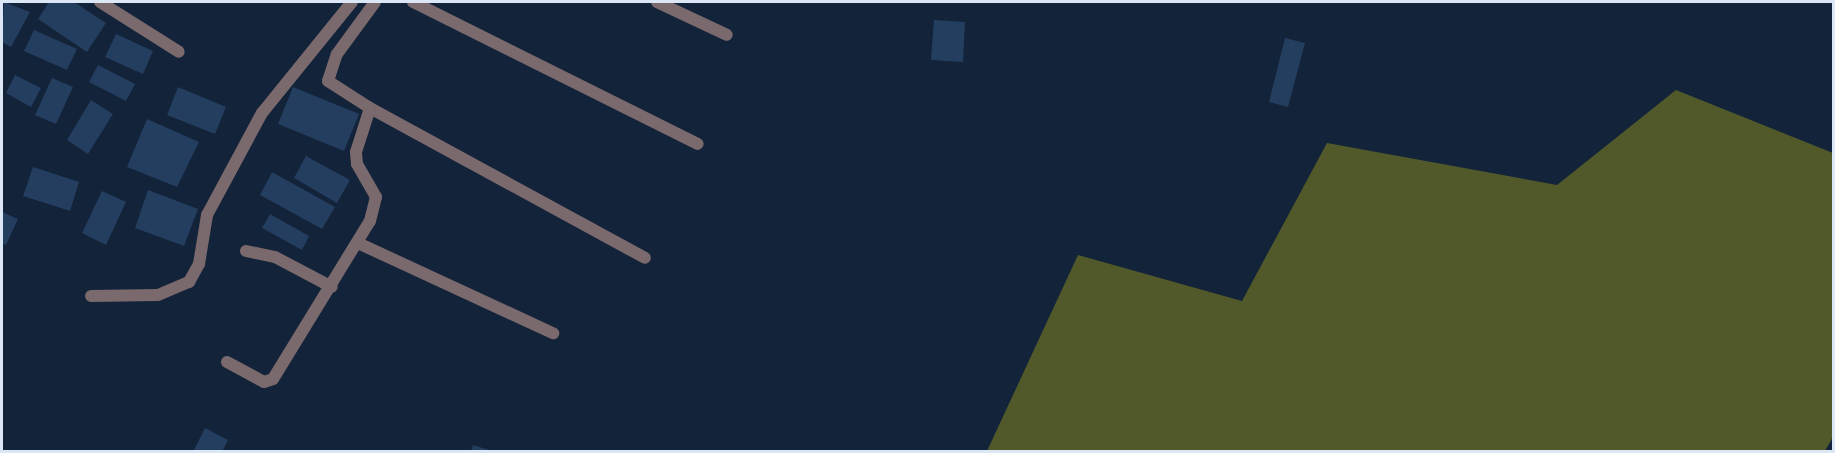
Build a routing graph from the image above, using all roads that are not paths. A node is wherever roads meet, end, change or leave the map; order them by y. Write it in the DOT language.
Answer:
graph roads {
  1 [pos="99,2"];
  2 [pos="352,2"];
  3 [pos="375,2"];
  4 [pos="413,2"];
  5 [pos="657,2"];
  6 [pos="727,35"];
  7 [pos="179,52"];
  8 [pos="370,108"];
  9 [pos="698,144"];
  10 [pos="360,244"];
  11 [pos="246,251"];
  12 [pos="645,258"];
  13 [pos="332,287"];
  14 [pos="91,296"];
  15 [pos="554,333"];
  16 [pos="227,362"];
  1 -- 7 [label="street"];
  2 -- 14 [label="street"];
  3 -- 8 [label="street"];
  4 -- 9 [label="street"];
  5 -- 6 [label="street"];
  8 -- 10 [label="street"];
  8 -- 12 [label="street"];
  10 -- 13 [label="street"];
  10 -- 15 [label="street"];
  11 -- 13 [label="street"];
  13 -- 16 [label="street"];
}
